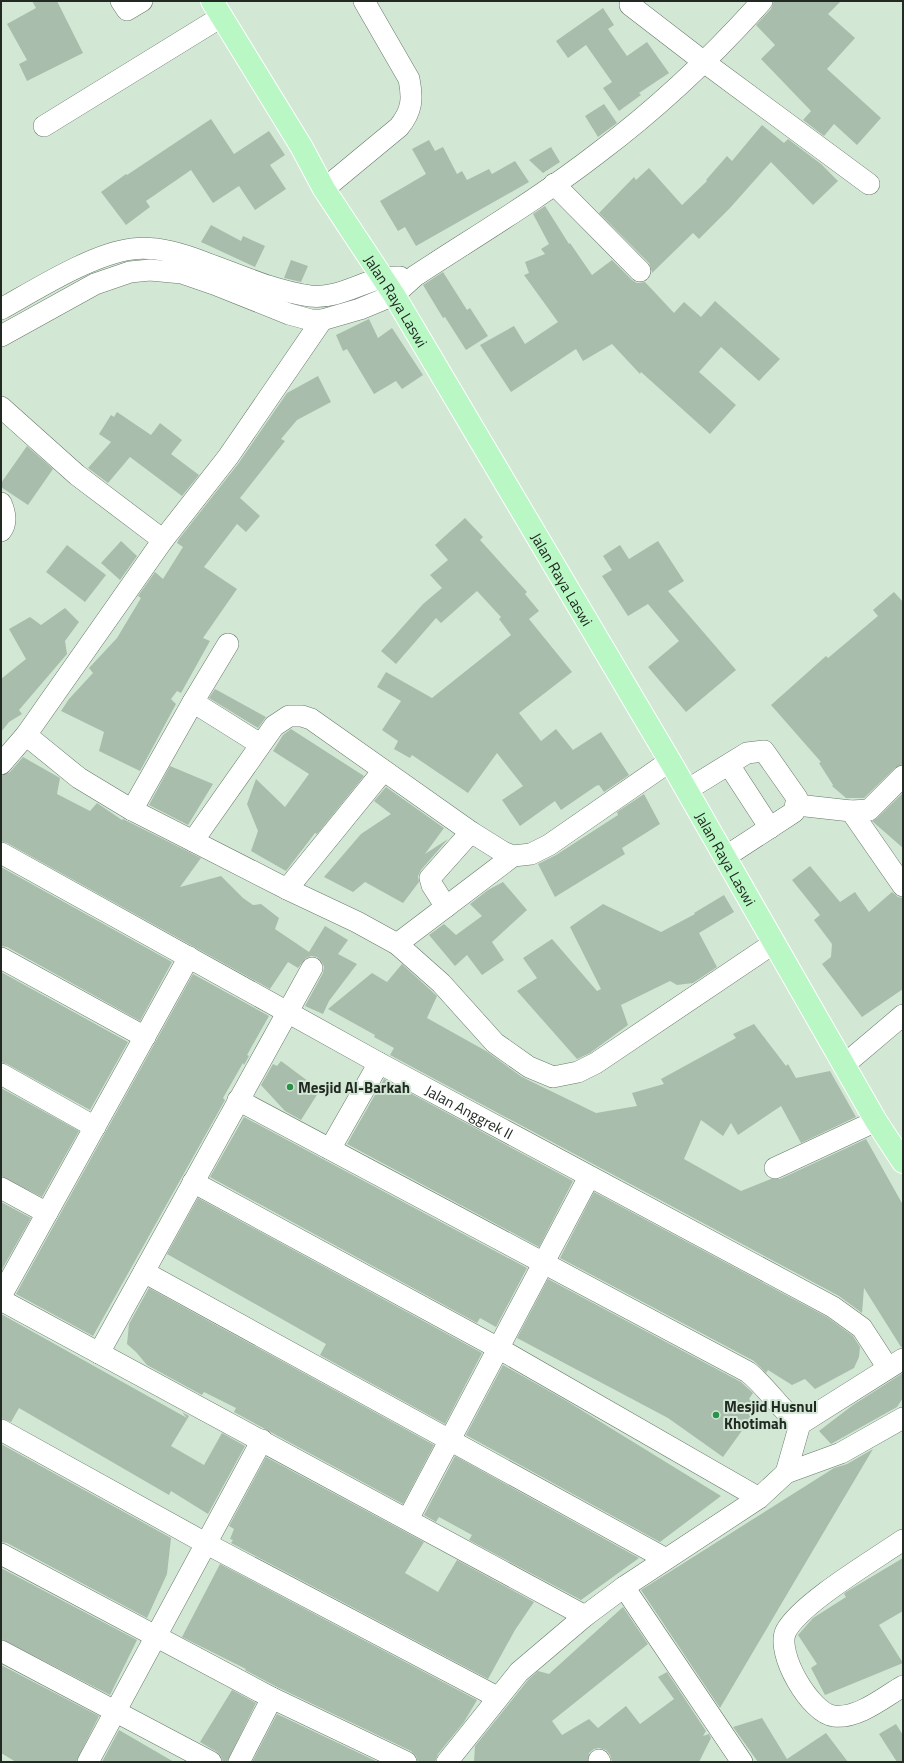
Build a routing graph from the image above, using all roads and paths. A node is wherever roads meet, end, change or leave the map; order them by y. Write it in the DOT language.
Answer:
graph roads {
  1 [pos="121,1"];
  2 [pos="142,1"];
  3 [pos="364,1"];
  4 [pos="762,1"];
  5 [pos="630,4"];
  6 [pos="217,9"];
  7 [pos="704,62"];
  8 [pos="44,126"];
  9 [pos="554,184"];
  10 [pos="869,184"];
  11 [pos="324,189"];
  12 [pos="640,272"];
  13 [pos="388,286"];
  14 [pos="1,309"];
  15 [pos="322,320"];
  16 [pos="1,336"];
  17 [pos="1,407"];
  18 [pos="1,503"];
  19 [pos="1,532"];
  20 [pos="163,540"];
  21 [pos="228,644"];
  22 [pos="193,702"];
  23 [pos="26,735"];
  24 [pos="260,744"];
  25 [pos="670,761"];
  26 [pos="1,764"];
  27 [pos="729,765"];
  28 [pos="383,771"];
  29 [pos="903,776"];
  30 [pos="687,790"];
  31 [pos="797,805"];
  32 [pos="132,810"];
  33 [pos="851,811"];
  34 [pos="770,828"];
  35 [pos="471,832"];
  36 [pos="193,841"];
  37 [pos="1,853"];
  38 [pos="513,856"];
  39 [pos="725,857"];
  40 [pos="903,886"];
  41 [pos="287,889"];
  42 [pos="446,907"];
  43 [pos="774,943"];
  44 [pos="397,944"];
  45 [pos="1,958"];
  46 [pos="189,958"];
  47 [pos="312,968"];
  48 [pos="287,1012"];
  49 [pos="903,1015"];
  50 [pos="145,1037"];
  51 [pos="379,1063"];
  52 [pos="844,1065"];
  53 [pos="1,1074"];
  54 [pos="238,1100"];
  55 [pos="876,1121"];
  56 [pos="95,1127"];
  57 [pos="330,1150"];
  58 [pos="903,1162"];
  59 [pos="775,1168"];
  60 [pos="589,1177"];
  61 [pos="193,1182"];
  62 [pos="1,1188"];
  63 [pos="47,1213"];
  64 [pos="543,1262"];
  65 [pos="144,1272"];
  66 [pos="1,1296"];
  67 [pos="1,1300"];
  68 [pos="498,1348"];
  69 [pos="99,1353"];
  70 [pos="895,1363"];
  71 [pos="903,1418"];
  72 [pos="800,1424"];
  73 [pos="1,1430"];
  74 [pos="450,1439"];
  75 [pos="262,1440"];
  76 [pos="786,1473"];
  77 [pos="760,1498"];
  78 [pos="408,1519"];
  79 [pos="903,1540"];
  80 [pos="207,1544"];
  81 [pos="1,1554"];
  82 [pos="666,1559"];
  83 [pos="624,1587"];
  84 [pos="585,1616"];
  85 [pos="156,1636"];
  86 [pos="1,1651"];
  87 [pos="903,1686"];
  88 [pos="497,1697"];
  89 [pos="272,1698"];
  90 [pos="114,1712"];
  91 [pos="88,1762"];
  92 [pos="212,1762"];
  93 [pos="239,1762"];
  94 [pos="406,1762"];
  95 [pos="447,1762"];
  96 [pos="742,1762"];
  1 -- 2 [label="street"];
  3 -- 11 [label="street"];
  4 -- 7 [label="street"];
  5 -- 7 [label="street"];
  6 -- 8 [label="street"];
  6 -- 11 [label="main road, Jalan Raya Laswi"];
  7 -- 9 [label="street"];
  7 -- 10 [label="street"];
  9 -- 12 [label="street"];
  9 -- 13 [label="street"];
  11 -- 13 [label="main road, Jalan Raya Laswi"];
  13 -- 14 [label="street"];
  13 -- 15 [label="street"];
  13 -- 25 [label="main road, Jalan Raya Laswi"];
  15 -- 16 [label="street"];
  15 -- 20 [label="street"];
  17 -- 20 [label="street"];
  18 -- 19 [label="street"];
  20 -- 23 [label="street"];
  21 -- 22 [label="street"];
  22 -- 24 [label="street"];
  22 -- 32 [label="street"];
  23 -- 26 [label="street"];
  23 -- 32 [label="street"];
  24 -- 28 [label="street"];
  24 -- 36 [label="street"];
  25 -- 30 [label="main road, Jalan Raya Laswi"];
  25 -- 38 [label="street"];
  27 -- 30 [label="street"];
  27 -- 31 [label="street"];
  27 -- 34 [label="street"];
  28 -- 35 [label="street"];
  28 -- 41 [label="street"];
  29 -- 33 [label="street"];
  30 -- 39 [label="main road, Jalan Raya Laswi"];
  31 -- 33 [label="street"];
  31 -- 34 [label="street"];
  32 -- 36 [label="street"];
  33 -- 40 [label="street"];
  34 -- 39 [label="street"];
  35 -- 38 [label="street"];
  35 -- 42 [label="street"];
  36 -- 41 [label="street"];
  37 -- 46 [label="street, Jalan Anggrek II"];
  38 -- 42 [label="street"];
  39 -- 43 [label="main road, Jalan Raya Laswi"];
  41 -- 44 [label="street"];
  42 -- 44 [label="street"];
  43 -- 44 [label="street"];
  43 -- 52 [label="main road, Jalan Raya Laswi"];
  45 -- 50 [label="street"];
  46 -- 48 [label="street, Jalan Anggrek II"];
  46 -- 50 [label="street"];
  47 -- 48 [label="street"];
  48 -- 51 [label="street, Jalan Anggrek II"];
  48 -- 54 [label="street"];
  49 -- 52 [label="street"];
  50 -- 56 [label="street"];
  51 -- 57 [label="street"];
  51 -- 60 [label="street, Jalan Anggrek II"];
  52 -- 55 [label="main road, Jalan Raya Laswi"];
  53 -- 56 [label="street"];
  54 -- 57 [label="street"];
  54 -- 61 [label="street"];
  55 -- 58 [label="main road, Jalan Raya Laswi"];
  55 -- 59 [label="street"];
  56 -- 63 [label="street"];
  57 -- 64 [label="street"];
  60 -- 64 [label="street"];
  60 -- 70 [label="street, Jalan Anggrek II"];
  61 -- 65 [label="street"];
  61 -- 68 [label="street"];
  62 -- 63 [label="street"];
  63 -- 66 [label="street"];
  64 -- 68 [label="street"];
  64 -- 72 [label="street"];
  65 -- 69 [label="street"];
  65 -- 74 [label="street"];
  67 -- 69 [label="street"];
  68 -- 74 [label="street"];
  68 -- 77 [label="street"];
  69 -- 75 [label="street"];
  70 -- 72 [label="street"];
  71 -- 76 [label="street"];
  72 -- 76 [label="street"];
  73 -- 80 [label="street"];
  74 -- 78 [label="street"];
  74 -- 82 [label="street"];
  75 -- 78 [label="street"];
  75 -- 80 [label="street"];
  76 -- 77 [label="street"];
  77 -- 82 [label="street"];
  78 -- 84 [label="street"];
  79 -- 87 [label="street"];
  80 -- 85 [label="street"];
  80 -- 88 [label="street"];
  81 -- 85 [label="street"];
  82 -- 83 [label="street"];
  83 -- 84 [label="street"];
  83 -- 96 [label="street"];
  84 -- 88 [label="street"];
  85 -- 89 [label="street"];
  85 -- 90 [label="street"];
  86 -- 90 [label="street"];
  88 -- 95 [label="street"];
  89 -- 93 [label="street"];
  89 -- 94 [label="street"];
  90 -- 91 [label="street"];
  90 -- 92 [label="street"];
}
